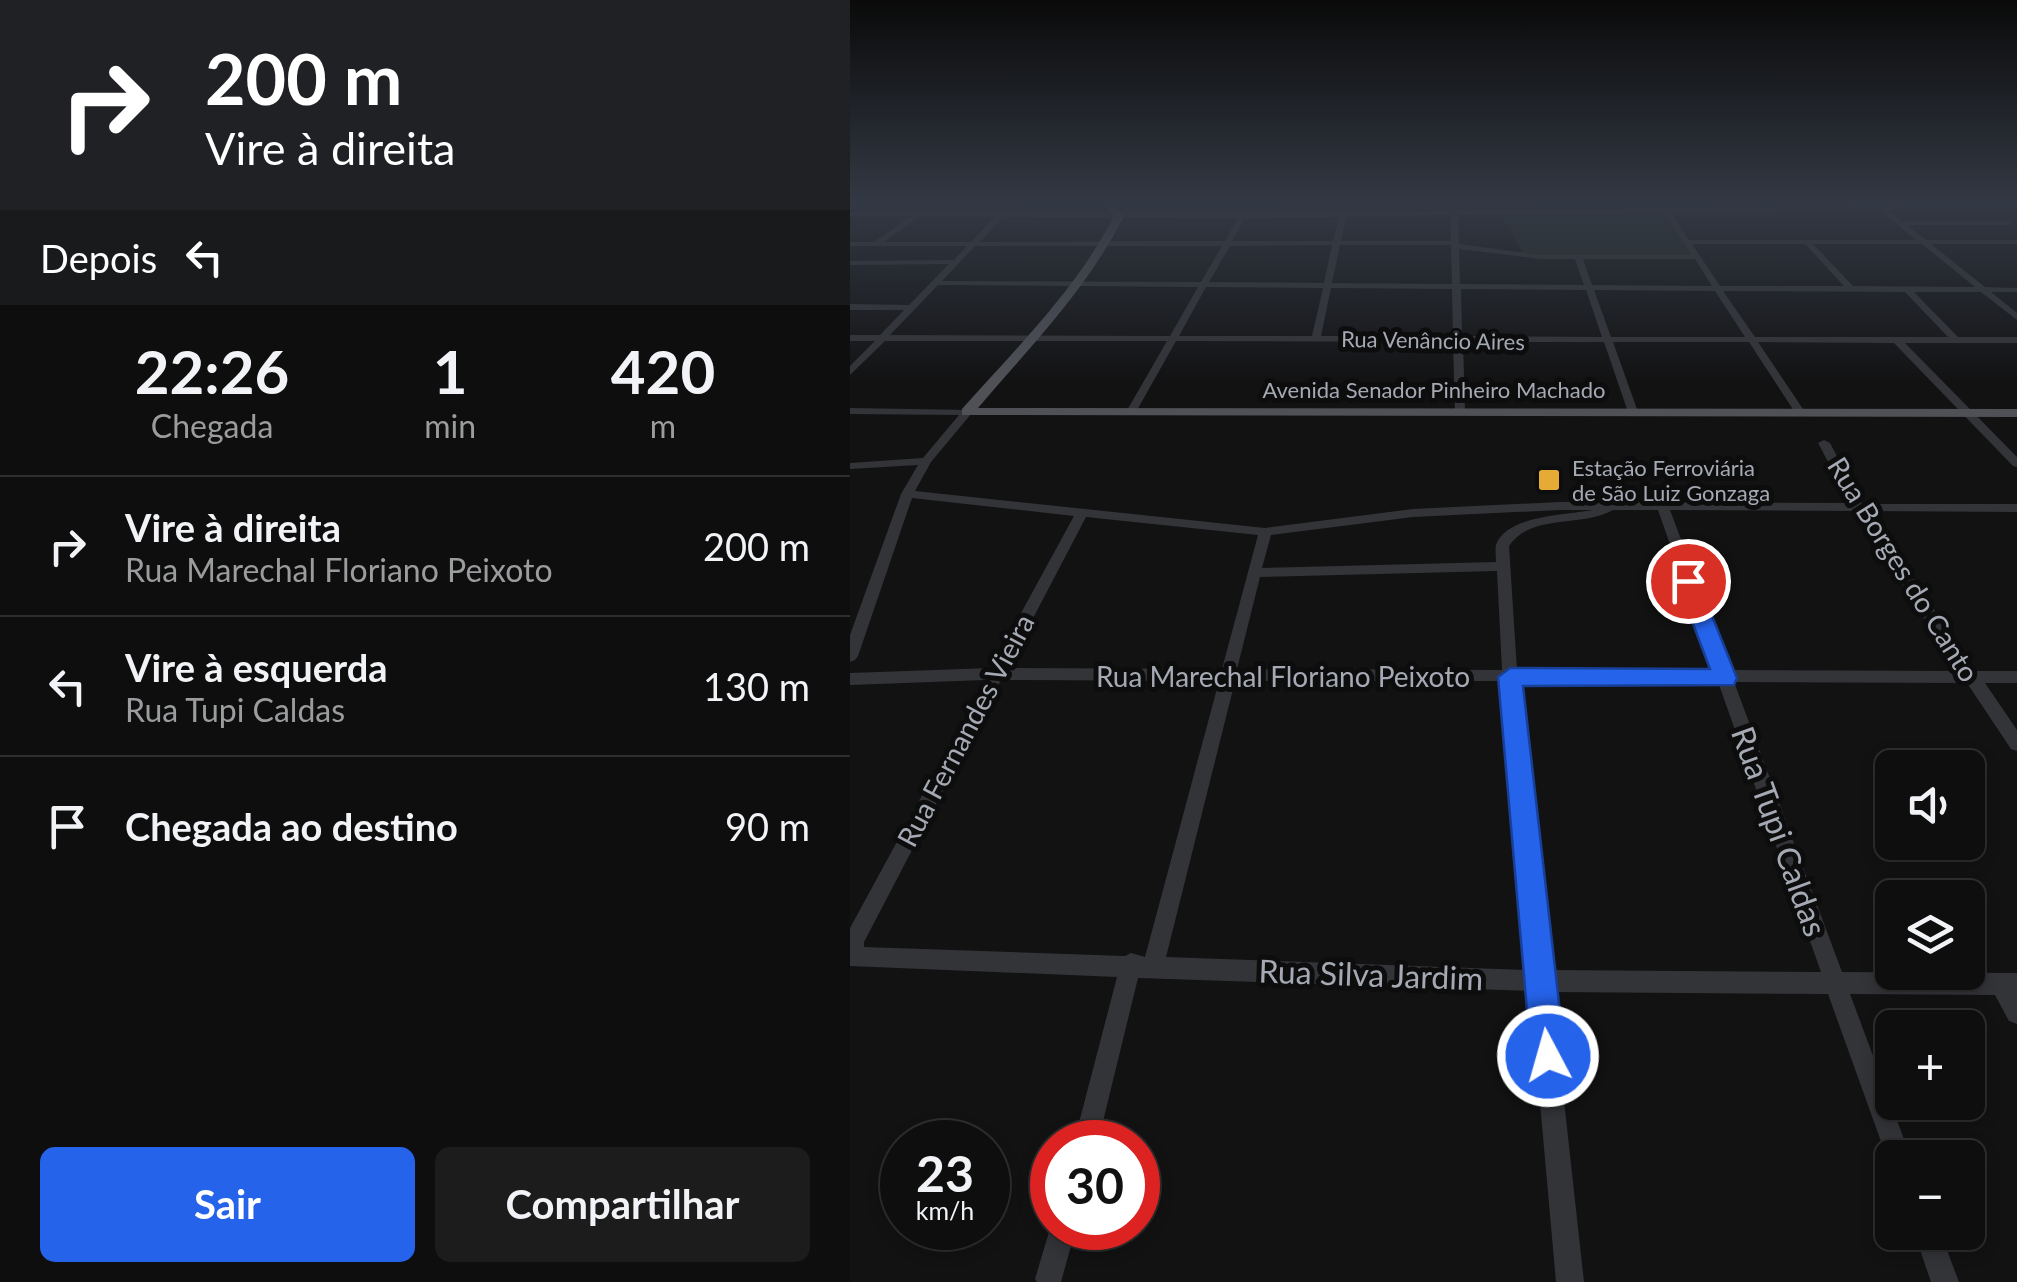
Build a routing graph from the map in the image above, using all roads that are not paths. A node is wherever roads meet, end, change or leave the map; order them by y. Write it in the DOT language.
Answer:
graph roads {
  1 [pos="850,264"];
  2 [pos="864,264"];
  3 [pos="872,264"];
  4 [pos="955,264"];
  5 [pos="1091,264"];
  6 [pos="1214,264"];
  7 [pos="1332,264"];
  8 [pos="1456,264"];
  9 [pos="1581,264"];
  10 [pos="1702,264"];
  11 [pos="1827,264"];
  12 [pos="1952,264"];
  13 [pos="850,273"];
  14 [pos="937,283"];
  15 [pos="1077,283"];
  16 [pos="1201,285"];
  17 [pos="1327,286"];
  18 [pos="1457,288"];
  19 [pos="1907,289"];
  20 [pos="1588,290"];
  21 [pos="1718,290"];
  22 [pos="1852,290"];
  23 [pos="1984,290"];
  24 [pos="2017,290"];
  25 [pos="850,307"];
  26 [pos="913,308"];
  27 [pos="2017,317"];
  28 [pos="850,338"];
  29 [pos="884,338"];
  30 [pos="1030,338"];
  31 [pos="1316,338"];
  32 [pos="1171,340"];
  33 [pos="1458,340"];
  34 [pos="1897,340"];
  35 [pos="1956,340"];
  36 [pos="2017,340"];
  37 [pos="1754,341"];
  38 [pos="1606,342"];
  39 [pos="851,369"];
  40 [pos="850,411"];
  41 [pos="967,412"];
  42 [pos="1130,412"];
  43 [pos="1460,412"];
  44 [pos="1633,412"];
  45 [pos="1800,412"];
  46 [pos="1966,412"];
  47 [pos="2017,413"];
  48 [pos="1824,444"];
  49 [pos="926,461"];
  50 [pos="2017,464"];
  51 [pos="850,466"];
  52 [pos="907,494"];
  53 [pos="1616,504"];
  54 [pos="1662,505"];
  55 [pos="1516,507"];
  56 [pos="2017,508"];
  57 [pos="1859,509"];
  58 [pos="1082,513"];
  59 [pos="1542,523"];
  60 [pos="1264,532"];
  61 [pos="1501,556"];
  62 [pos="1253,574"];
  63 [pos="850,656"];
  64 [pos="994,674"];
  65 [pos="1226,676"];
  66 [pos="1510,677"];
  67 [pos="2017,677"];
  68 [pos="850,678"];
  69 [pos="1725,678"];
  70 [pos="1972,678"];
  71 [pos="2017,744"];
  72 [pos="852,949"];
  73 [pos="1142,965"];
  74 [pos="1540,980"];
  75 [pos="2010,984"];
  76 [pos="1836,985"];
  77 [pos="2017,1013"];
  78 [pos="1093,1120"];
  79 [pos="1892,1140"];
  80 [pos="1057,1250"];
  81 [pos="1933,1250"];
  82 [pos="1050,1279"];
  83 [pos="1570,1282"];
  84 [pos="1945,1282"];
  1 -- 2 [label="street"];
  2 -- 3 [label="street"];
  2 -- 13 [label="street"];
  4 -- 14 [label="street"];
  5 -- 15 [label="main road"];
  6 -- 16 [label="street"];
  7 -- 17 [label="street"];
  8 -- 18 [label="street"];
  9 -- 20 [label="street"];
  10 -- 21 [label="street"];
  11 -- 22 [label="street"];
  12 -- 23 [label="street"];
  14 -- 15 [label="street"];
  14 -- 26 [label="street"];
  15 -- 16 [label="street"];
  15 -- 30 [label="main road"];
  16 -- 17 [label="street"];
  16 -- 32 [label="street"];
  17 -- 18 [label="street"];
  17 -- 31 [label="street"];
  18 -- 20 [label="street"];
  18 -- 33 [label="street"];
  19 -- 22 [label="street"];
  19 -- 23 [label="street"];
  19 -- 35 [label="street"];
  20 -- 21 [label="street"];
  20 -- 38 [label="street"];
  21 -- 22 [label="street"];
  21 -- 37 [label="street"];
  23 -- 24 [label="street"];
  23 -- 27 [label="street"];
  25 -- 26 [label="street"];
  26 -- 29 [label="street"];
  28 -- 29 [label="street, Rua Venâncio Aires"];
  29 -- 30 [label="street, Rua Venâncio Aires"];
  29 -- 39 [label="street"];
  30 -- 32 [label="street, Rua Venâncio Aires"];
  30 -- 41 [label="main road"];
  31 -- 32 [label="street, Rua Venâncio Aires"];
  31 -- 33 [label="street, Rua Venâncio Aires"];
  32 -- 42 [label="street"];
  33 -- 38 [label="street, Rua Venâncio Aires"];
  33 -- 43 [label="street"];
  34 -- 35 [label="street, Rua Venâncio Aires"];
  34 -- 37 [label="street, Rua Venâncio Aires"];
  34 -- 46 [label="street"];
  35 -- 36 [label="street, Rua Venâncio Aires"];
  37 -- 38 [label="street, Rua Venâncio Aires"];
  37 -- 45 [label="street"];
  38 -- 44 [label="street"];
  40 -- 41 [label="street, Avenida Senador Pinheiro Machado"];
  41 -- 42 [label="main road, Avenida Senador Pinheiro Machado"];
  41 -- 49 [label="street"];
  42 -- 43 [label="main road, Avenida Senador Pinheiro Machado"];
  43 -- 44 [label="main road, Avenida Senador Pinheiro Machado"];
  44 -- 45 [label="main road, Avenida Senador Pinheiro Machado"];
  45 -- 46 [label="main road, Avenida Senador Pinheiro Machado"];
  46 -- 47 [label="main road, Avenida Senador Pinheiro Machado"];
  46 -- 50 [label="street"];
  48 -- 57 [label="street, Rua Borges do Canto"];
  49 -- 51 [label="street"];
  49 -- 52 [label="street"];
  52 -- 58 [label="street"];
  52 -- 63 [label="street"];
  53 -- 54 [label="street"];
  53 -- 55 [label="street"];
  53 -- 59 [label="street"];
  54 -- 57 [label="street"];
  54 -- 69 [label="street, Rua Tupi Caldas"];
  55 -- 59 [label="street"];
  55 -- 60 [label="street"];
  56 -- 57 [label="street"];
  57 -- 70 [label="street, Rua Borges do Canto"];
  58 -- 60 [label="street"];
  58 -- 64 [label="street, Rua Fernandes Vieira"];
  59 -- 61 [label="street"];
  60 -- 62 [label="street"];
  61 -- 62 [label="street"];
  61 -- 66 [label="street"];
  62 -- 65 [label="street"];
  64 -- 65 [label="street, Rua Marechal Floriano Peixoto"];
  64 -- 68 [label="street, Rua Marechal Floriano Peixoto"];
  64 -- 72 [label="street, Rua Fernandes Vieira"];
  65 -- 66 [label="street, Rua Marechal Floriano Peixoto"];
  65 -- 73 [label="street"];
  66 -- 69 [label="street, Rua Marechal Floriano Peixoto"];
  66 -- 74 [label="street"];
  67 -- 70 [label="street, Rua Marechal Floriano Peixoto"];
  69 -- 70 [label="street, Rua Marechal Floriano Peixoto"];
  69 -- 76 [label="street, Rua Tupi Caldas"];
  70 -- 71 [label="street, Rua Borges do Canto"];
  72 -- 73 [label="street, Rua Silva Jardim"];
  73 -- 74 [label="street, Rua Silva Jardim"];
  73 -- 78 [label="street"];
  74 -- 76 [label="street, Rua Silva Jardim"];
  74 -- 83 [label="street"];
  75 -- 76 [label="street, Rua Silva Jardim"];
  75 -- 77 [label="street"];
  76 -- 79 [label="street, Rua Tupi Caldas"];
  80 -- 82 [label="street"];
  81 -- 84 [label="street"];
}
